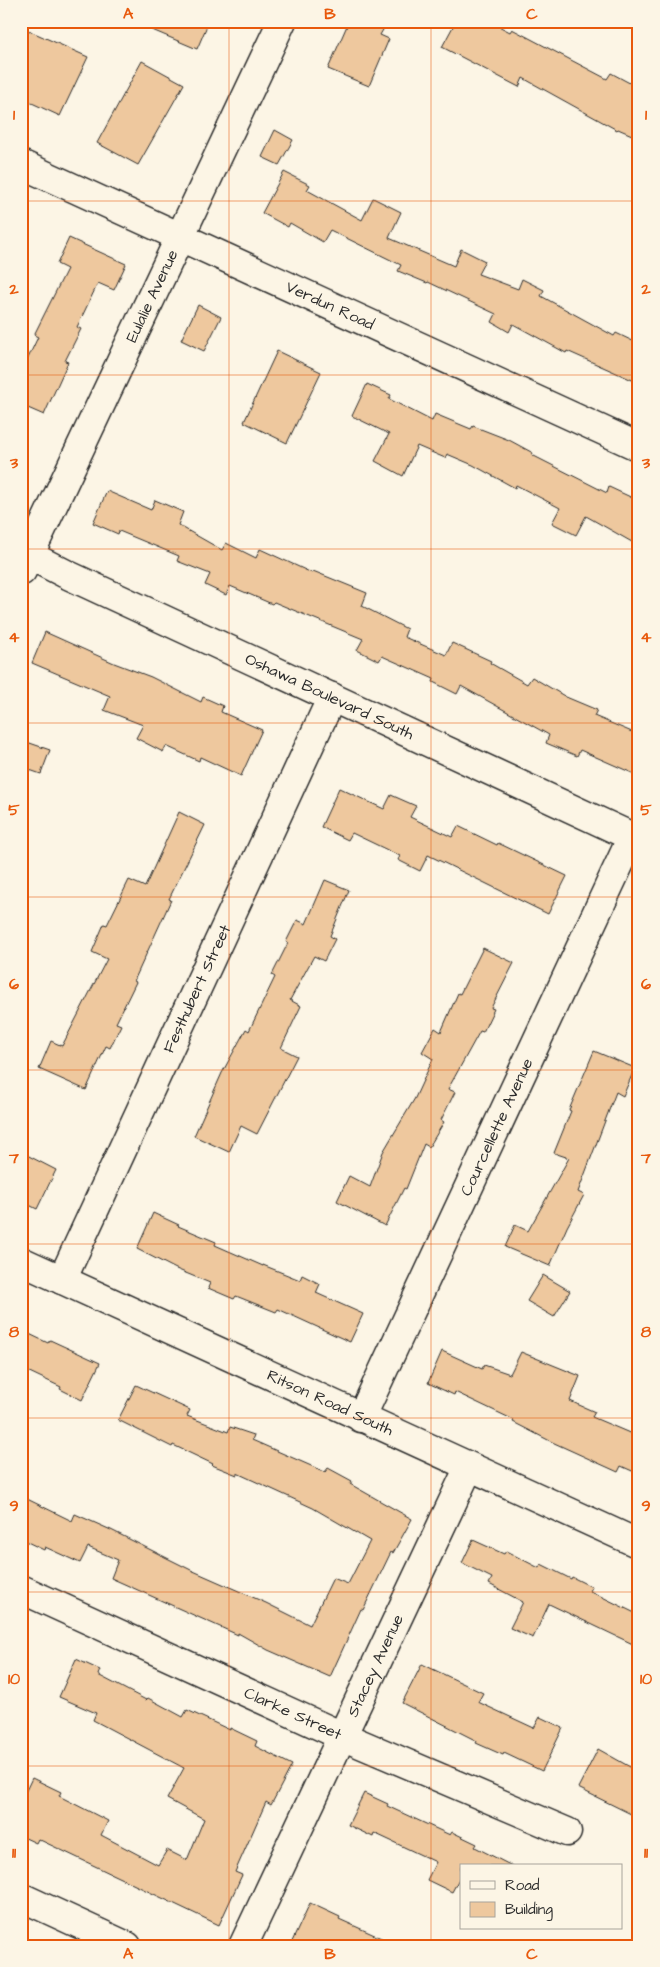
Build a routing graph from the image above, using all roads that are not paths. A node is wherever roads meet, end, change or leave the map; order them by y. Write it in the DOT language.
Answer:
graph roads {
  1 [pos="282,21"];
  2 [pos="21,164"];
  3 [pos="180,236"];
  4 [pos="639,447"];
  5 [pos="24,559"];
  6 [pos="332,697"];
  7 [pos="635,838"];
  8 [pos="21,1261"];
  9 [pos="62,1280"];
  10 [pos="361,1418"];
  11 [pos="469,1468"];
  12 [pos="639,1544"];
  13 [pos="21,1590"];
  14 [pos="342,1736"];
  15 [pos="567,1832"];
  16 [pos="21,1897"];
  17 [pos="127,1946"];
  18 [pos="243,1946"];
  1 -- 3 [label="street, Eulalie Avenue"];
  2 -- 3 [label="street, Verdun Road"];
  3 -- 4 [label="street, Verdun Road"];
  3 -- 5 [label="street, Eulalie Avenue"];
  5 -- 6 [label="street, Oshawa Boulevard South"];
  6 -- 7 [label="street, Oshawa Boulevard South"];
  6 -- 9 [label="street, Festhubert Street"];
  7 -- 10 [label="street, Courcellette Avenue"];
  8 -- 9 [label="street, Ritson Road South"];
  9 -- 10 [label="street, Ritson Road South"];
  10 -- 11 [label="street, Ritson Road South"];
  11 -- 12 [label="street, Ritson Road South"];
  11 -- 14 [label="street, Stacey Avenue"];
  13 -- 14 [label="street, Clarke Street"];
  14 -- 15 [label="street, Clarke Street"];
  14 -- 18 [label="street, Stacey Avenue"];
  16 -- 17 [label="street"];
}
